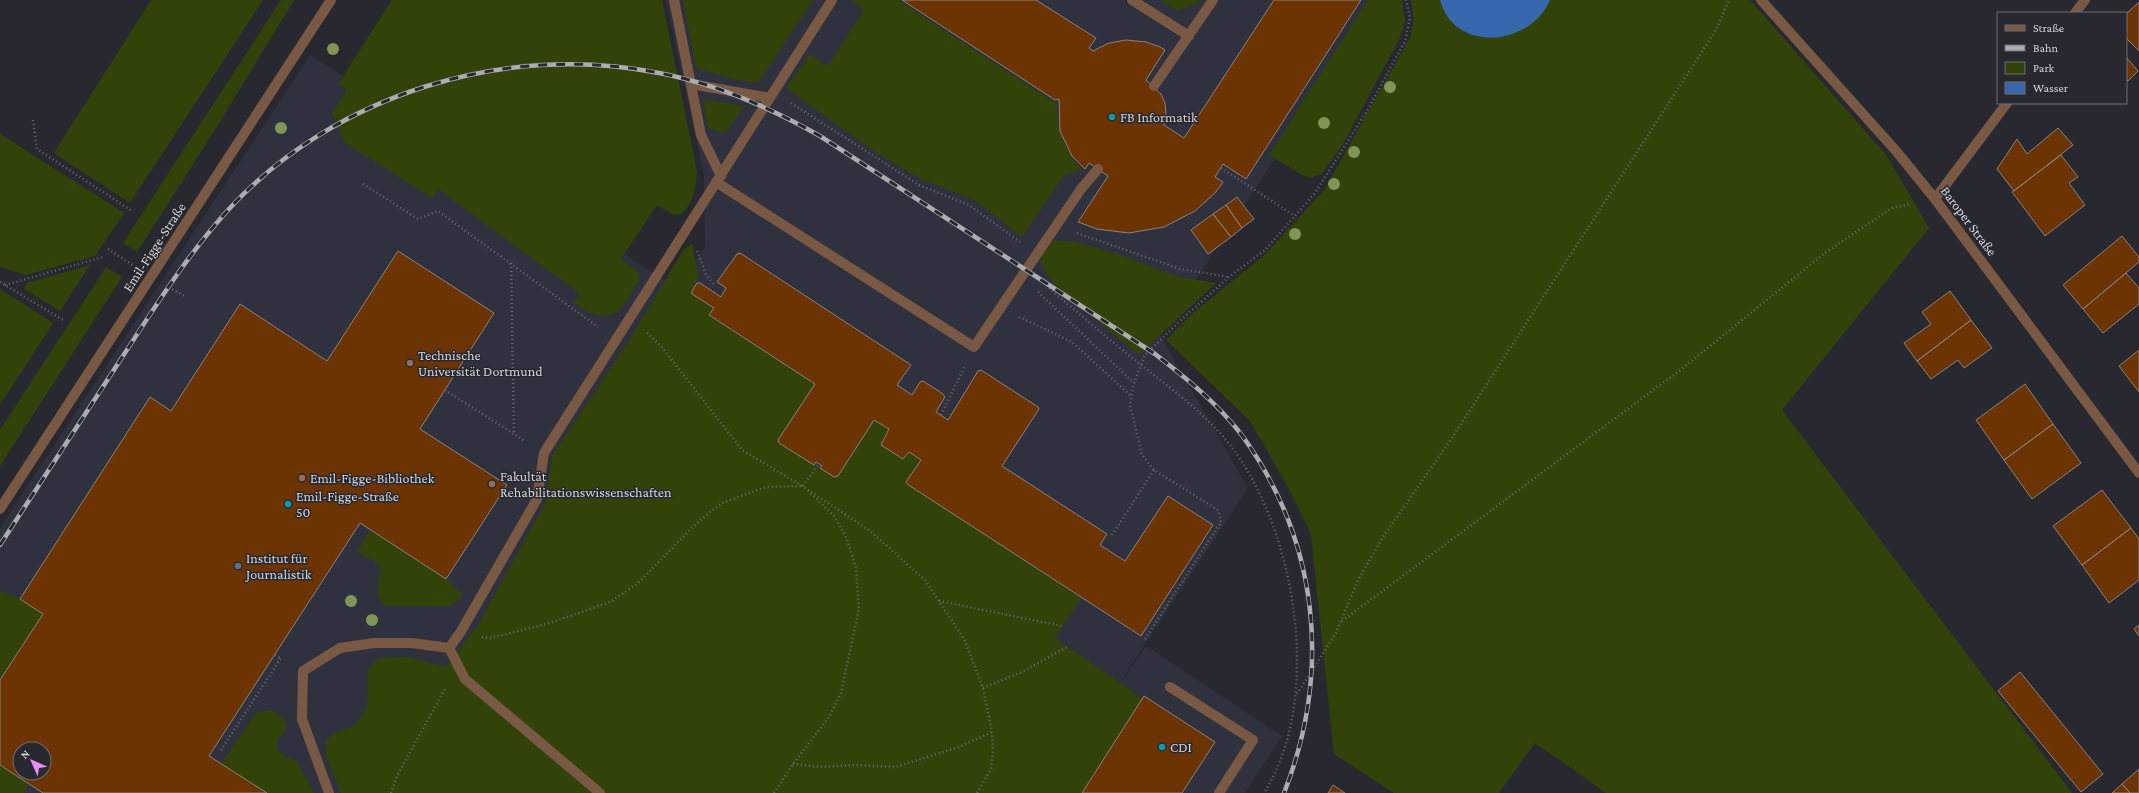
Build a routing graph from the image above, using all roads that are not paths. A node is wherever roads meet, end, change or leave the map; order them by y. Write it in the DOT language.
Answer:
graph roads {
  1 [pos="331,0"];
  2 [pos="674,0"];
  3 [pos="832,0"];
  4 [pos="1132,0"];
  5 [pos="1213,0"];
  6 [pos="1761,0"];
  7 [pos="2085,0"];
  8 [pos="2076,12"];
  9 [pos="1189,36"];
  10 [pos="691,84"];
  11 [pos="1154,86"];
  12 [pos="772,95"];
  13 [pos="2006,104"];
  14 [pos="1098,170"];
  15 [pos="718,179"];
  16 [pos="1935,199"];
  17 [pos="2139,473"];
  18 [pos="0,509"];
  19 [pos="449,648"];
  20 [pos="1170,687"];
  21 [pos="329,793"];
  22 [pos="600,793"];
  23 [pos="1219,793"];
  1 -- 18 [label="street, Emil-Figge-Straße"];
  2 -- 10 [label="street"];
  3 -- 12 [label="street"];
  4 -- 9 [label="street"];
  5 -- 9 [label="street"];
  6 -- 16 [label="street, Baroper Straße"];
  7 -- 8 [label="street"];
  9 -- 11 [label="street"];
  10 -- 12 [label="street"];
  10 -- 15 [label="street"];
  12 -- 15 [label="street"];
  13 -- 16 [label="street"];
  14 -- 15 [label="street"];
  15 -- 19 [label="street"];
  16 -- 17 [label="street, Baroper Straße"];
  19 -- 21 [label="street"];
  19 -- 22 [label="street"];
  20 -- 23 [label="street"];
}
